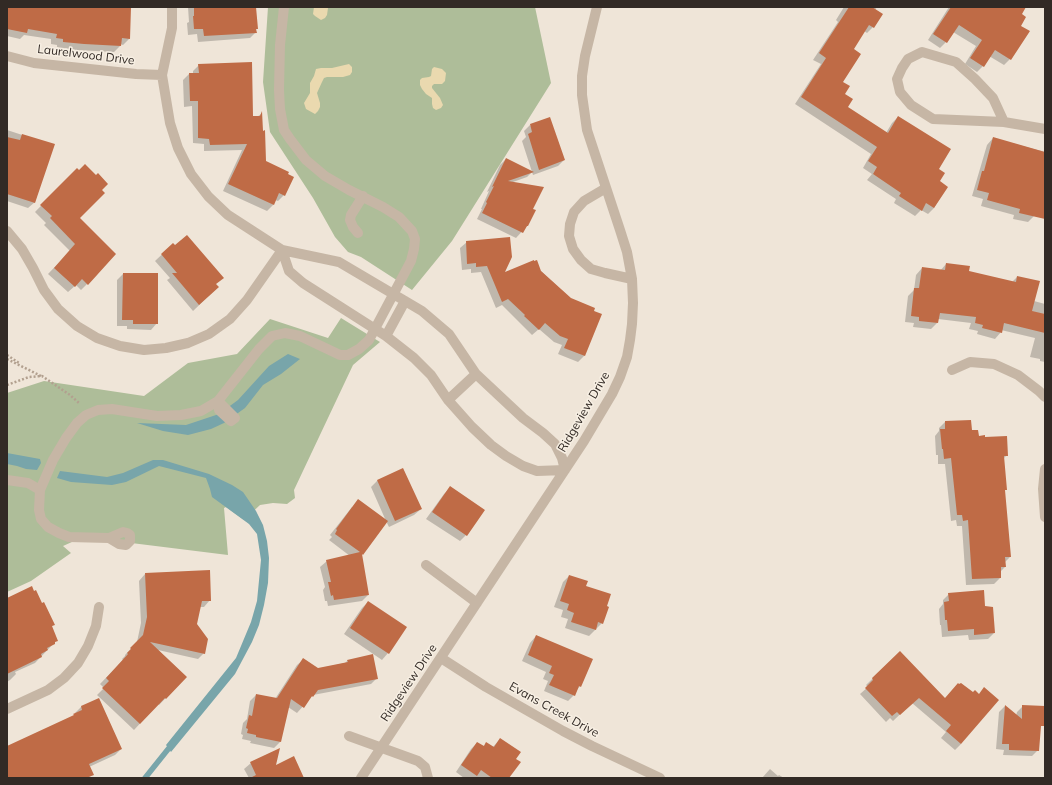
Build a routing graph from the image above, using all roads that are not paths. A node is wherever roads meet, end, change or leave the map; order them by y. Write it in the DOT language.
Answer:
graph roads {
  1 [pos="172,7"];
  2 [pos="284,7"];
  3 [pos="597,7"];
  4 [pos="7,56"];
  5 [pos="162,75"];
  6 [pos="1004,122"];
  7 [pos="1045,129"];
  8 [pos="606,188"];
  9 [pos="363,196"];
  10 [pos="7,231"];
  11 [pos="358,233"];
  12 [pos="282,250"];
  13 [pos="632,279"];
  14 [pos="393,294"];
  15 [pos="405,301"];
  16 [pos="375,329"];
  17 [pos="386,336"];
  18 [pos="952,370"];
  19 [pos="476,374"];
  20 [pos="1045,397"];
  21 [pos="448,400"];
  22 [pos="1045,469"];
  23 [pos="565,470"];
  24 [pos="7,480"];
  25 [pos="40,490"];
  26 [pos="1045,517"];
  27 [pos="109,538"];
  28 [pos="426,565"];
  29 [pos="477,603"];
  30 [pos="98,607"];
  31 [pos="441,658"];
  32 [pos="7,709"];
  33 [pos="349,736"];
  34 [pos="381,748"];
  35 [pos="361,778"];
  36 [pos="428,778"];
  37 [pos="660,778"];
  1 -- 5 [label="street"];
  2 -- 9 [label="street"];
  3 -- 8 [label="street, Ridgeview Drive"];
  4 -- 5 [label="street, Laurelwood Drive"];
  5 -- 12 [label="street"];
  6 -- 6 [label="street"];
  6 -- 7 [label="street"];
  8 -- 13 [label="street, Ridgeview Drive"];
  8 -- 13 [label="street"];
  9 -- 11 [label="street"];
  9 -- 14 [label="street"];
  10 -- 12 [label="street"];
  12 -- 14 [label="street"];
  12 -- 16 [label="street"];
  13 -- 23 [label="street, Ridgeview Drive"];
  14 -- 15 [label="street"];
  14 -- 16 [label="street"];
  15 -- 17 [label="street"];
  15 -- 19 [label="street"];
  16 -- 17 [label="street"];
  16 -- 25 [label="street"];
  17 -- 21 [label="street"];
  18 -- 20 [label="street"];
  19 -- 21 [label="street"];
  19 -- 23 [label="street"];
  21 -- 23 [label="street"];
  22 -- 26 [label="street"];
  23 -- 29 [label="street, Ridgeview Drive"];
  24 -- 25 [label="street"];
  25 -- 27 [label="street"];
  28 -- 29 [label="street"];
  29 -- 31 [label="street, Ridgeview Drive"];
  30 -- 32 [label="street"];
  31 -- 34 [label="street, Ridgeview Drive"];
  31 -- 37 [label="street, Evans Creek Drive"];
  33 -- 34 [label="street"];
  34 -- 35 [label="street, Ridgeview Drive"];
  34 -- 36 [label="street"];
}
